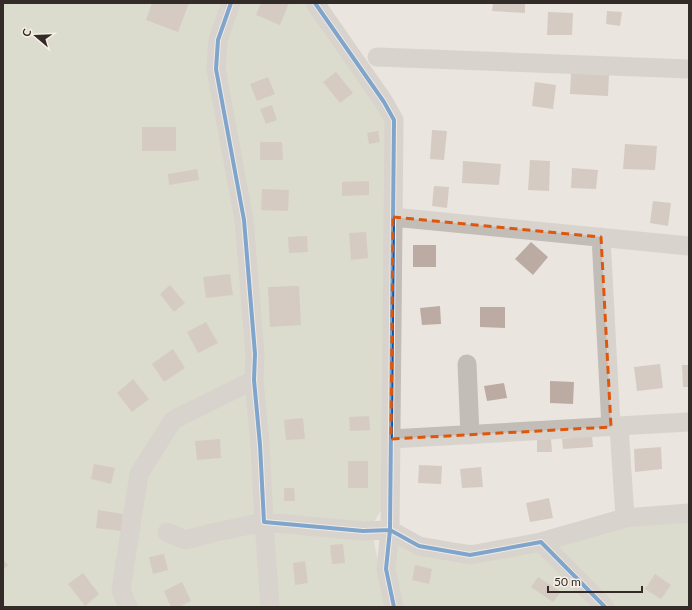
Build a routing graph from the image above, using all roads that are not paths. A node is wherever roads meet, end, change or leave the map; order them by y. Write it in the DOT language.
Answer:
graph roads {
  1 [pos="231,3"];
  2 [pos="314,3"];
  3 [pos="377,57"];
  4 [pos="689,69"];
  5 [pos="393,217"];
  6 [pos="601,237"];
  7 [pos="689,246"];
  8 [pos="467,364"];
  9 [pos="254,380"];
  10 [pos="689,422"];
  11 [pos="615,427"];
  12 [pos="470,435"];
  13 [pos="391,439"];
  14 [pos="689,513"];
  15 [pos="625,518"];
  16 [pos="264,522"];
  17 [pos="390,530"];
  18 [pos="167,532"];
  19 [pos="541,542"];
  20 [pos="128,607"];
  21 [pos="270,607"];
  22 [pos="394,607"];
  23 [pos="605,607"];
  1 -- 9 [label="street"];
  2 -- 5 [label="street"];
  3 -- 4 [label="street"];
  5 -- 6 [label="street"];
  5 -- 13 [label="street"];
  6 -- 7 [label="street"];
  6 -- 11 [label="street"];
  8 -- 12 [label="street"];
  9 -- 16 [label="street"];
  9 -- 20 [label="street"];
  10 -- 11 [label="street"];
  11 -- 12 [label="street"];
  11 -- 15 [label="street"];
  12 -- 13 [label="street"];
  13 -- 17 [label="street"];
  14 -- 15 [label="street"];
  15 -- 19 [label="street"];
  16 -- 17 [label="street"];
  16 -- 18 [label="street"];
  16 -- 21 [label="street"];
  17 -- 19 [label="street"];
  17 -- 22 [label="street"];
  19 -- 23 [label="street"];
}
